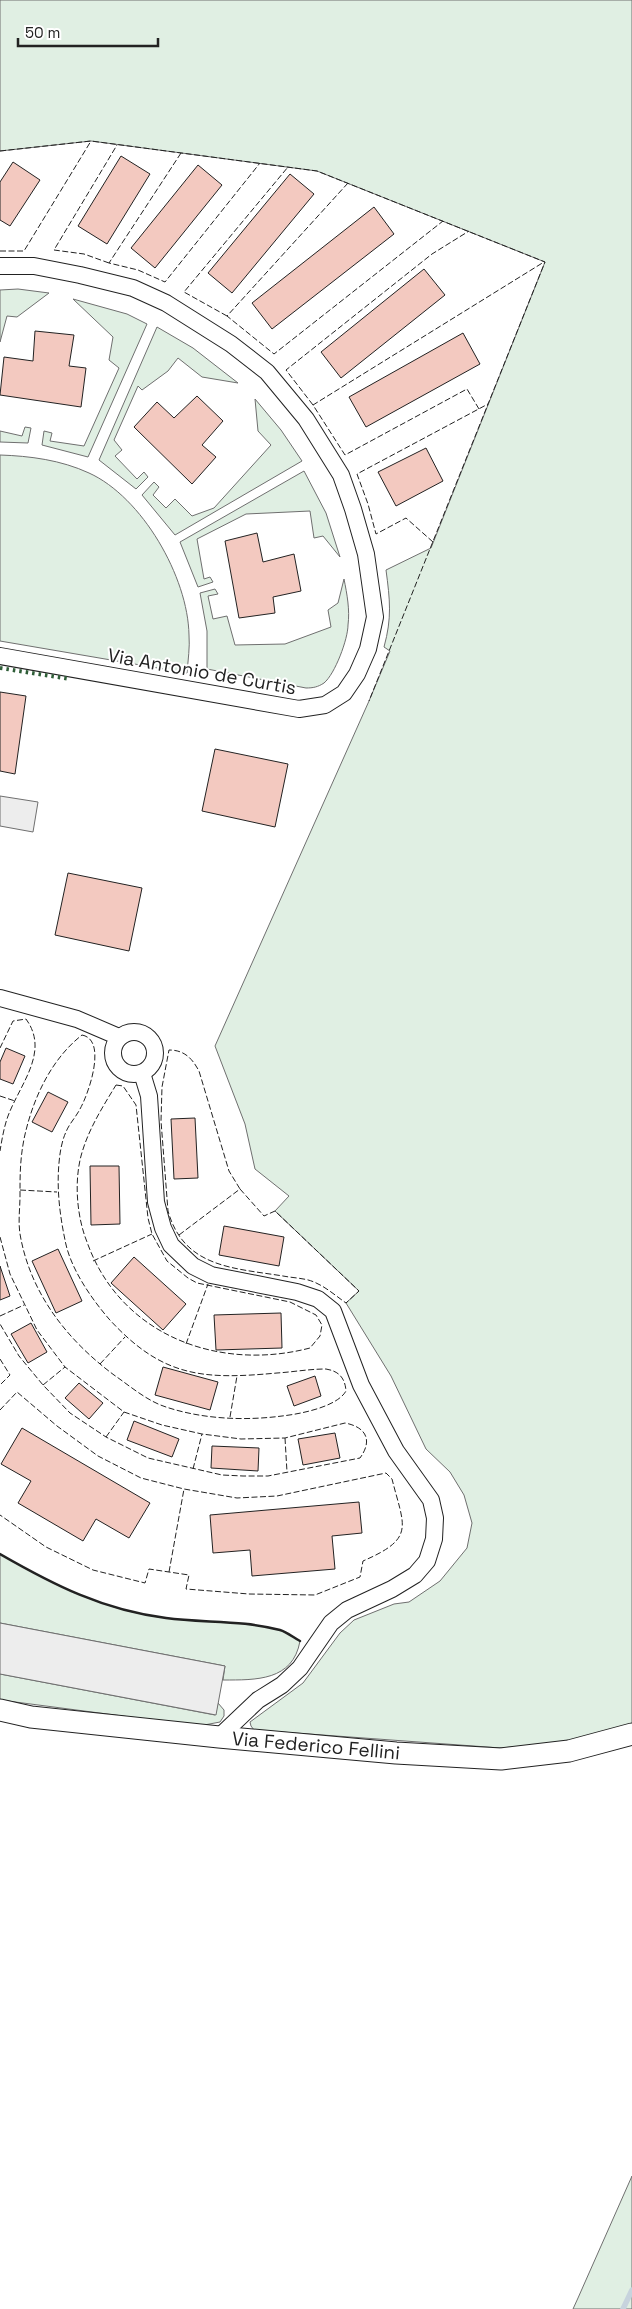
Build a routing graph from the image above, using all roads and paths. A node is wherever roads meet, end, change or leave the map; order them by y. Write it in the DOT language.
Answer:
graph roads {
  1 [pos="0,266"];
  2 [pos="0,656"];
  3 [pos="0,998"];
  4 [pos="119,1038"];
  5 [pos="142,1073"];
  6 [pos="0,1710"];
  7 [pos="632,1734"];
  8 [pos="219,1737"];
  1 -- 2 [label="street, Via Antonio de Curtis"];
  3 -- 4 [label="street"];
  4 -- 5 [label="street"];
  4 -- 5 [label="street"];
  5 -- 8 [label="street"];
  6 -- 8 [label="street, Via Federico Fellini"];
  7 -- 8 [label="street, Via Federico Fellini"];
}
